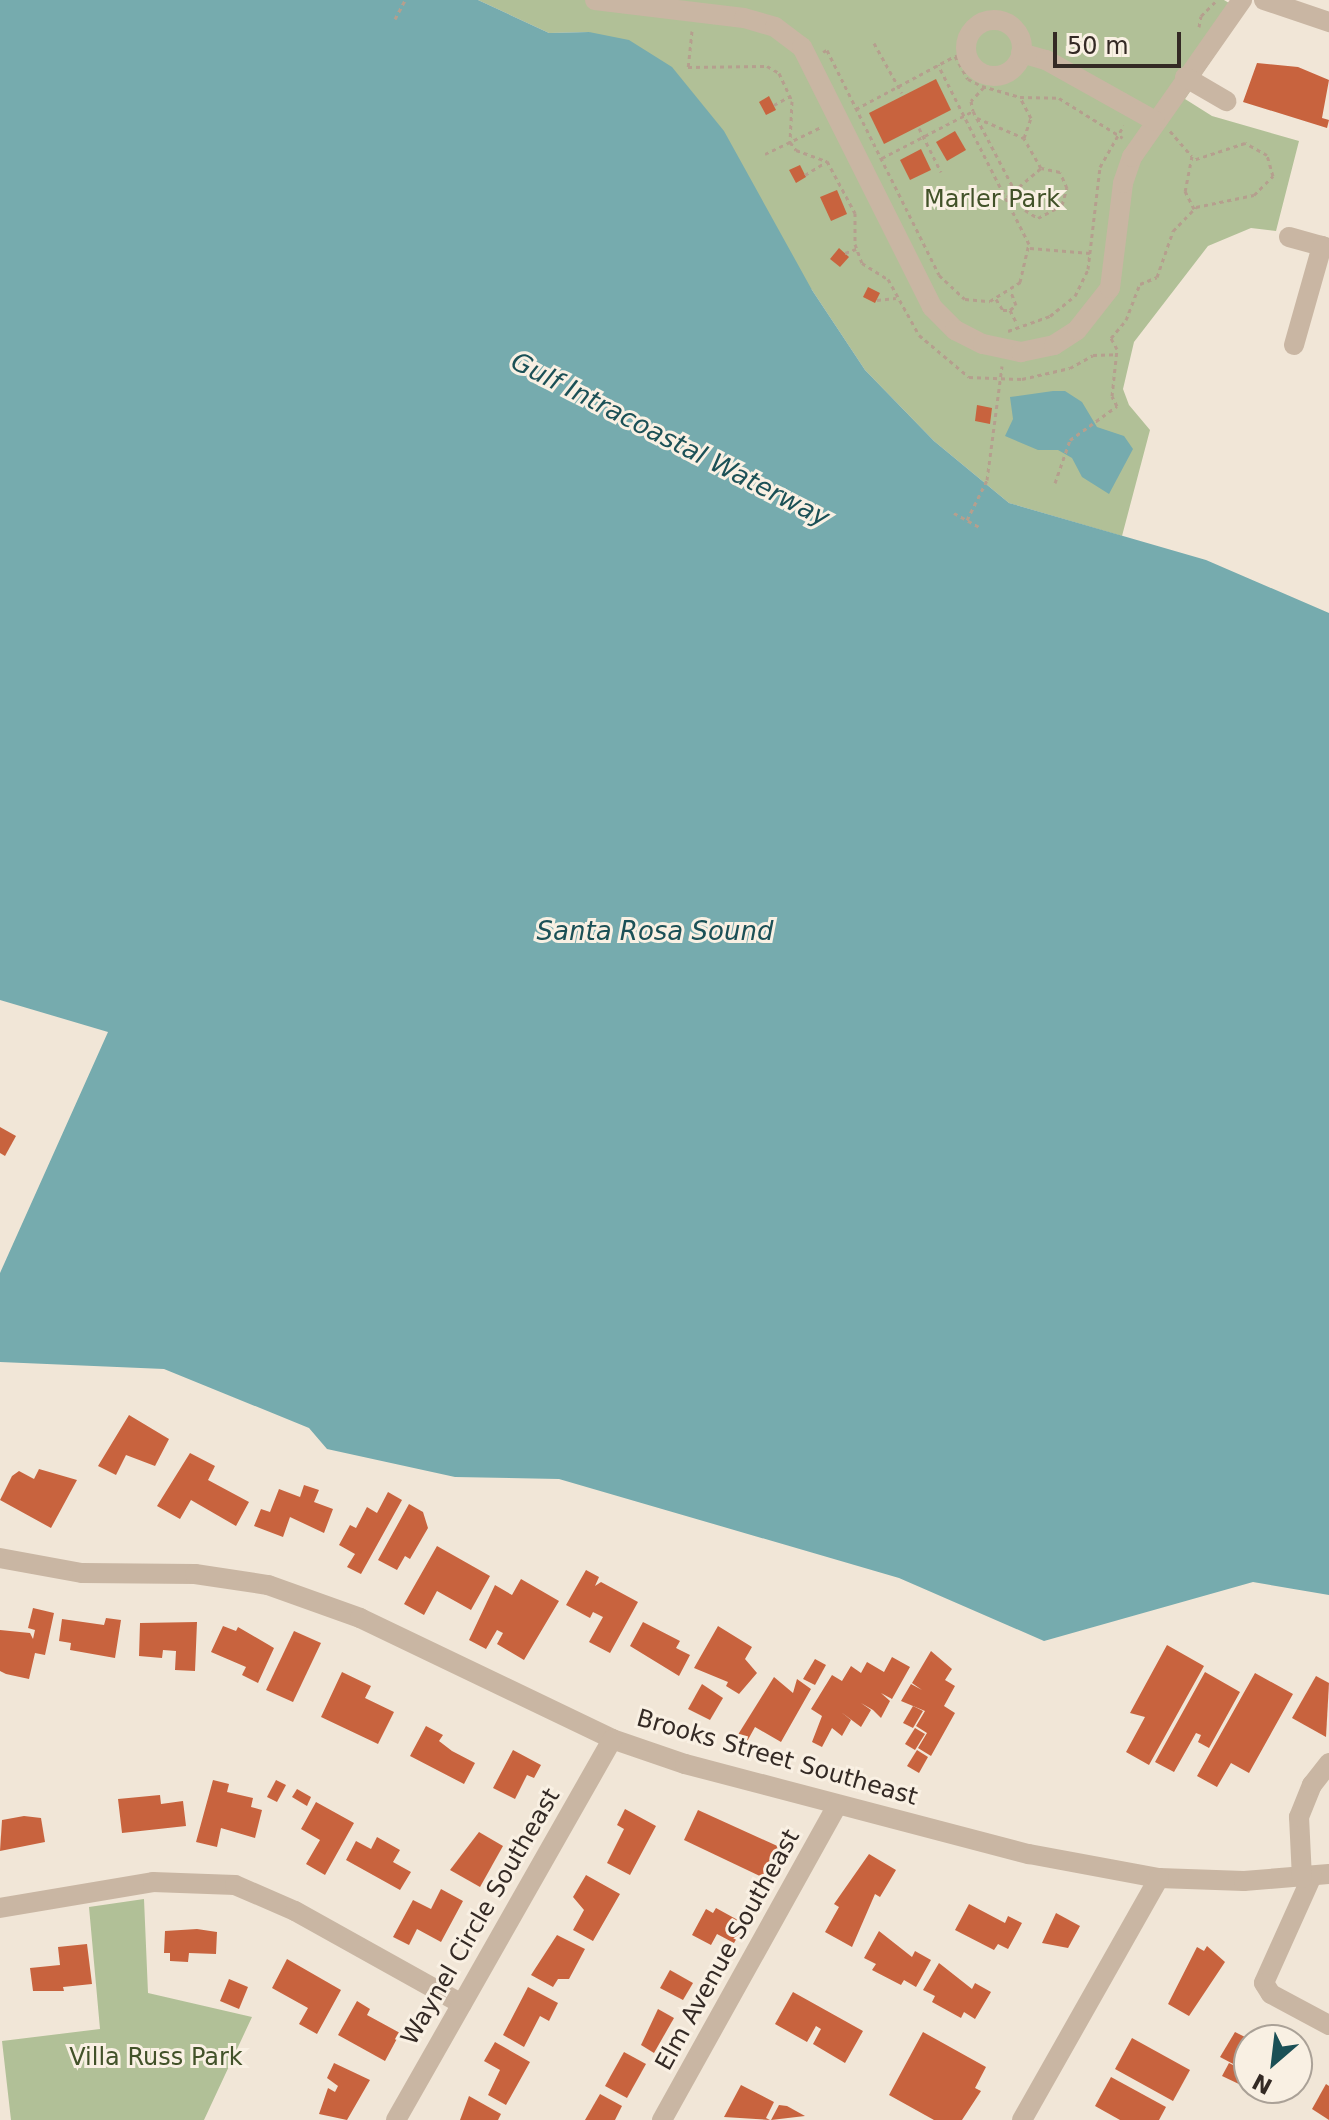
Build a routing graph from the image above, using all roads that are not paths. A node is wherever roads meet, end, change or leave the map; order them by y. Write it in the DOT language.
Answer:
graph roads {
  1 [pos="595,0"];
  2 [pos="1242,0"];
  3 [pos="1264,0"];
  4 [pos="1289,0"];
  5 [pos="658,4"];
  6 [pos="1320,19"];
  7 [pos="1021,53"];
  8 [pos="1185,77"];
  9 [pos="1226,101"];
  10 [pos="1155,121"];
  11 [pos="1289,237"];
  12 [pos="1326,247"];
  13 [pos="1294,345"];
  14 [pos="0,1558"];
  15 [pos="612,1739"];
  16 [pos="1329,1763"];
  17 [pos="837,1805"];
  18 [pos="1314,1876"];
  19 [pos="1159,1878"];
  20 [pos="0,1908"];
  21 [pos="462,2004"];
  22 [pos="1329,2025"];
  23 [pos="396,2120"];
  24 [pos="662,2120"];
  25 [pos="1022,2120"];
  1 -- 5 [label="street"];
  2 -- 8 [label="street"];
  3 -- 6 [label="street"];
  4 -- 6 [label="street"];
  5 -- 10 [label="street"];
  7 -- 7 [label="street"];
  7 -- 10 [label="street"];
  8 -- 9 [label="street"];
  8 -- 10 [label="street"];
  11 -- 12 [label="street"];
  12 -- 13 [label="street"];
  14 -- 15 [label="street, Brooks Street Southeast"];
  15 -- 17 [label="street, Brooks Street Southeast"];
  15 -- 21 [label="street, Waynel Circle Southeast"];
  16 -- 18 [label="street"];
  17 -- 19 [label="street, Brooks Street Southeast"];
  17 -- 24 [label="street, Elm Avenue Southeast"];
  18 -- 19 [label="street, Brooks Street Southeast"];
  18 -- 22 [label="street"];
  19 -- 25 [label="street"];
  20 -- 21 [label="street"];
  21 -- 23 [label="street, Waynel Circle Southeast"];
}
